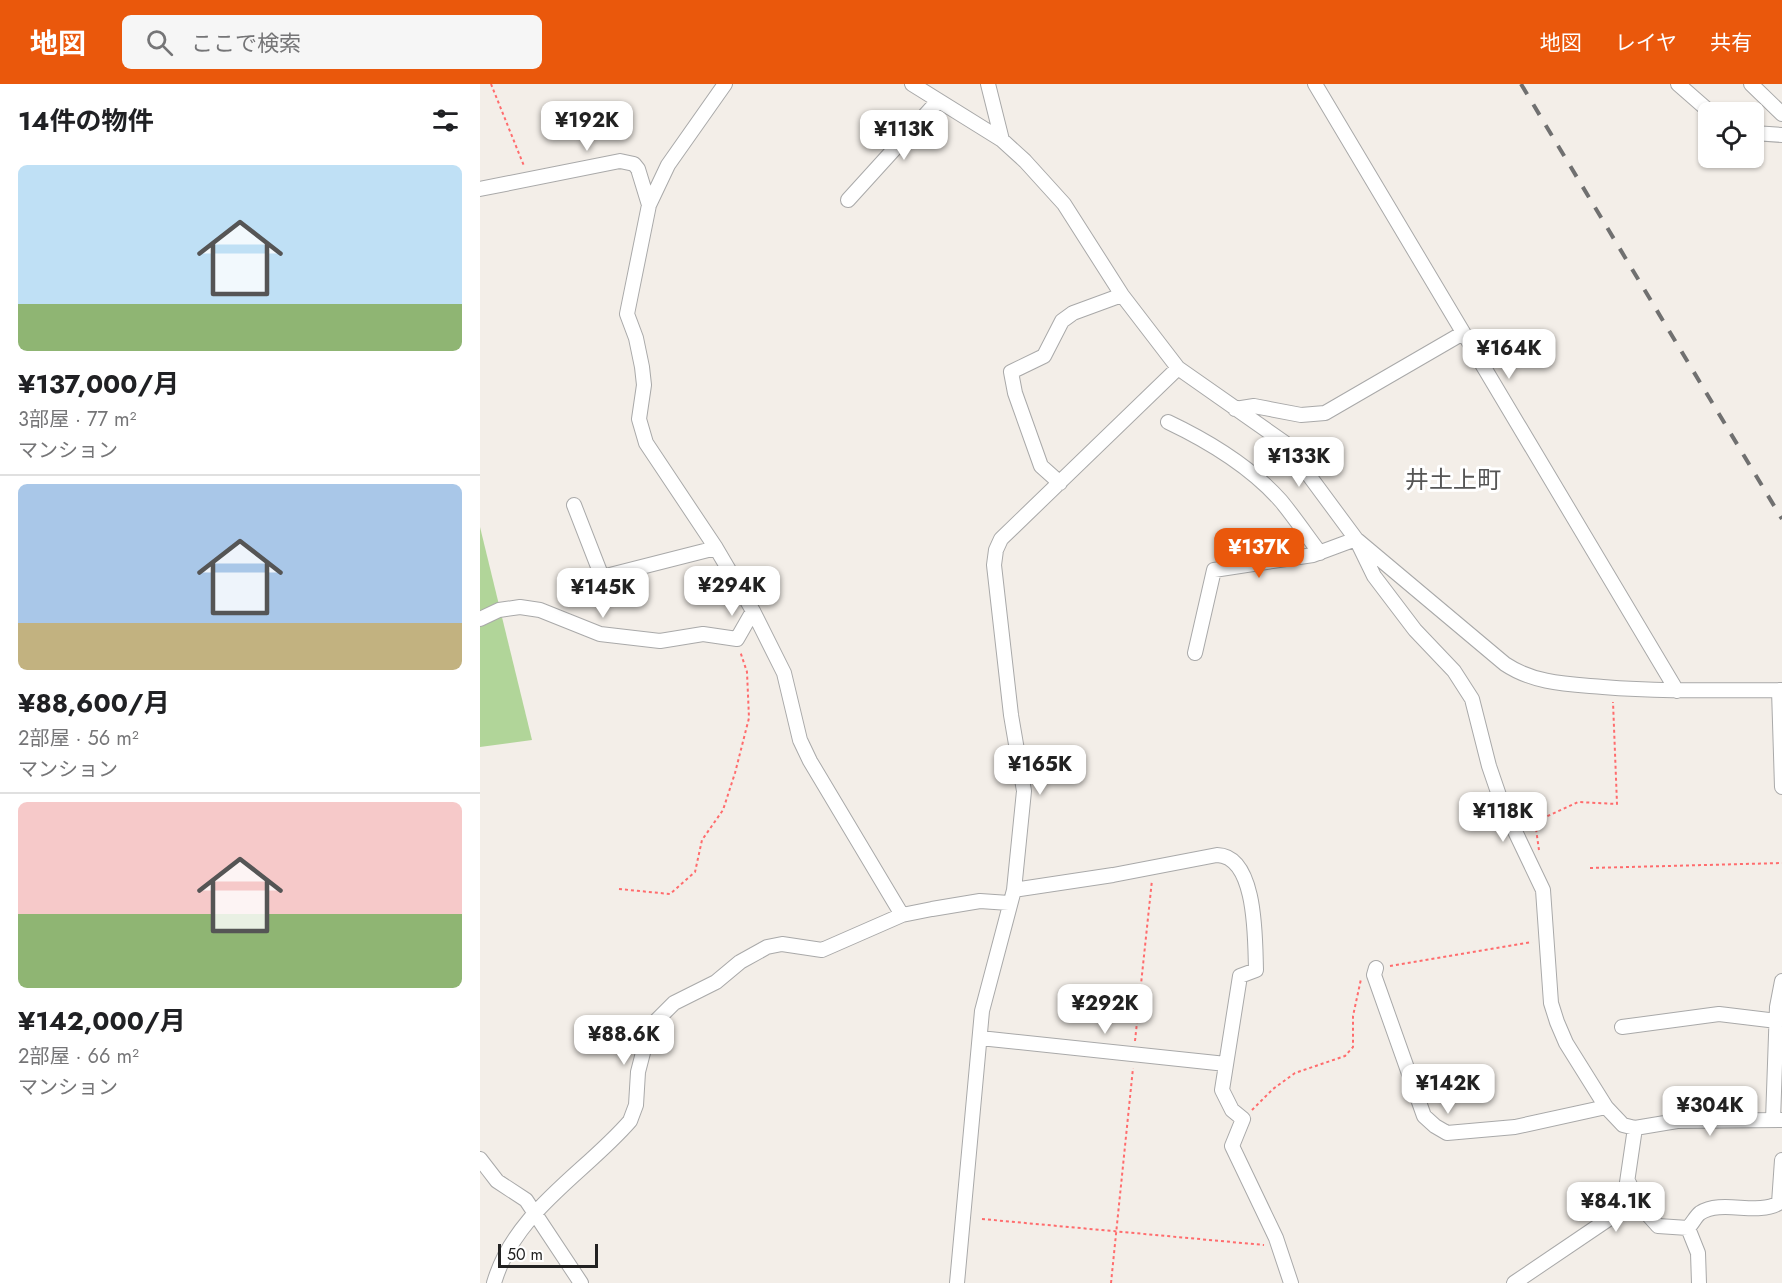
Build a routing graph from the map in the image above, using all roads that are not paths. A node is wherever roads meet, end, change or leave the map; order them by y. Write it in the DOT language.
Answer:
graph roads {
  1 [pos="725,84"];
  2 [pos="912,84"];
  3 [pos="988,84"];
  4 [pos="1314,84"];
  5 [pos="1678,84"];
  6 [pos="1751,84"];
  7 [pos="937,102"];
  8 [pos="1699,102"];
  9 [pos="1782,114"];
  10 [pos="1764,134"];
  11 [pos="1782,135"];
  12 [pos="1002,140"];
  13 [pos="480,189"];
  14 [pos="848,200"];
  15 [pos="650,205"];
  16 [pos="1122,295"];
  17 [pos="1463,333"];
  18 [pos="1178,368"];
  19 [pos="1235,409"];
  20 [pos="1168,422"];
  21 [pos="1060,483"];
  22 [pos="574,505"];
  23 [pos="1356,539"];
  24 [pos="716,548"];
  25 [pos="1320,553"];
  26 [pos="753,611"];
  27 [pos="480,619"];
  28 [pos="1195,653"];
  29 [pos="1780,690"];
  30 [pos="1677,691"];
  31 [pos="1782,787"];
  32 [pos="1014,890"];
  33 [pos="1009,903"];
  34 [pos="902,915"];
  35 [pos="1376,968"];
  36 [pos="1782,982"];
  37 [pos="1777,1021"];
  38 [pos="1622,1027"];
  39 [pos="980,1038"];
  40 [pos="1779,1038"];
  41 [pos="1226,1064"];
  42 [pos="1606,1107"];
  43 [pos="1778,1120"];
  44 [pos="1635,1128"];
  45 [pos="480,1159"];
  46 [pos="1782,1160"];
  47 [pos="1628,1181"];
  48 [pos="534,1212"];
  49 [pos="1688,1228"];
  50 [pos="494,1283"];
  51 [pos="580,1283"];
  52 [pos="957,1283"];
  53 [pos="1292,1283"];
  54 [pos="1514,1283"];
  55 [pos="1699,1283"];
  1 -- 15 [label="street"];
  2 -- 7 [label="street"];
  3 -- 12 [label="street"];
  4 -- 17 [label="street"];
  5 -- 8 [label="street"];
  6 -- 9 [label="street"];
  7 -- 12 [label="street"];
  7 -- 14 [label="street"];
  10 -- 11 [label="street"];
  12 -- 16 [label="street"];
  13 -- 15 [label="street"];
  15 -- 24 [label="street"];
  16 -- 18 [label="street"];
  16 -- 21 [label="street"];
  17 -- 19 [label="street"];
  17 -- 30 [label="street"];
  18 -- 19 [label="street"];
  18 -- 21 [label="street"];
  19 -- 23 [label="street"];
  20 -- 25 [label="street"];
  21 -- 32 [label="street"];
  22 -- 24 [label="street"];
  23 -- 25 [label="street"];
  23 -- 30 [label="street"];
  23 -- 42 [label="street"];
  24 -- 26 [label="street"];
  25 -- 28 [label="street"];
  26 -- 27 [label="street"];
  26 -- 34 [label="street"];
  29 -- 30 [label="street"];
  29 -- 31 [label="street"];
  32 -- 33 [label="street"];
  32 -- 41 [label="street"];
  33 -- 34 [label="street"];
  33 -- 39 [label="street"];
  34 -- 48 [label="street"];
  35 -- 42 [label="street"];
  36 -- 37 [label="street"];
  37 -- 38 [label="street"];
  37 -- 40 [label="street"];
  39 -- 41 [label="street"];
  39 -- 52 [label="street"];
  40 -- 43 [label="street"];
  41 -- 53 [label="street"];
  42 -- 44 [label="street"];
  43 -- 44 [label="street"];
  44 -- 47 [label="street"];
  45 -- 48 [label="street"];
  46 -- 49 [label="street"];
  47 -- 49 [label="street"];
  47 -- 54 [label="street"];
  48 -- 50 [label="street"];
  48 -- 51 [label="street"];
  49 -- 55 [label="street"];
}
